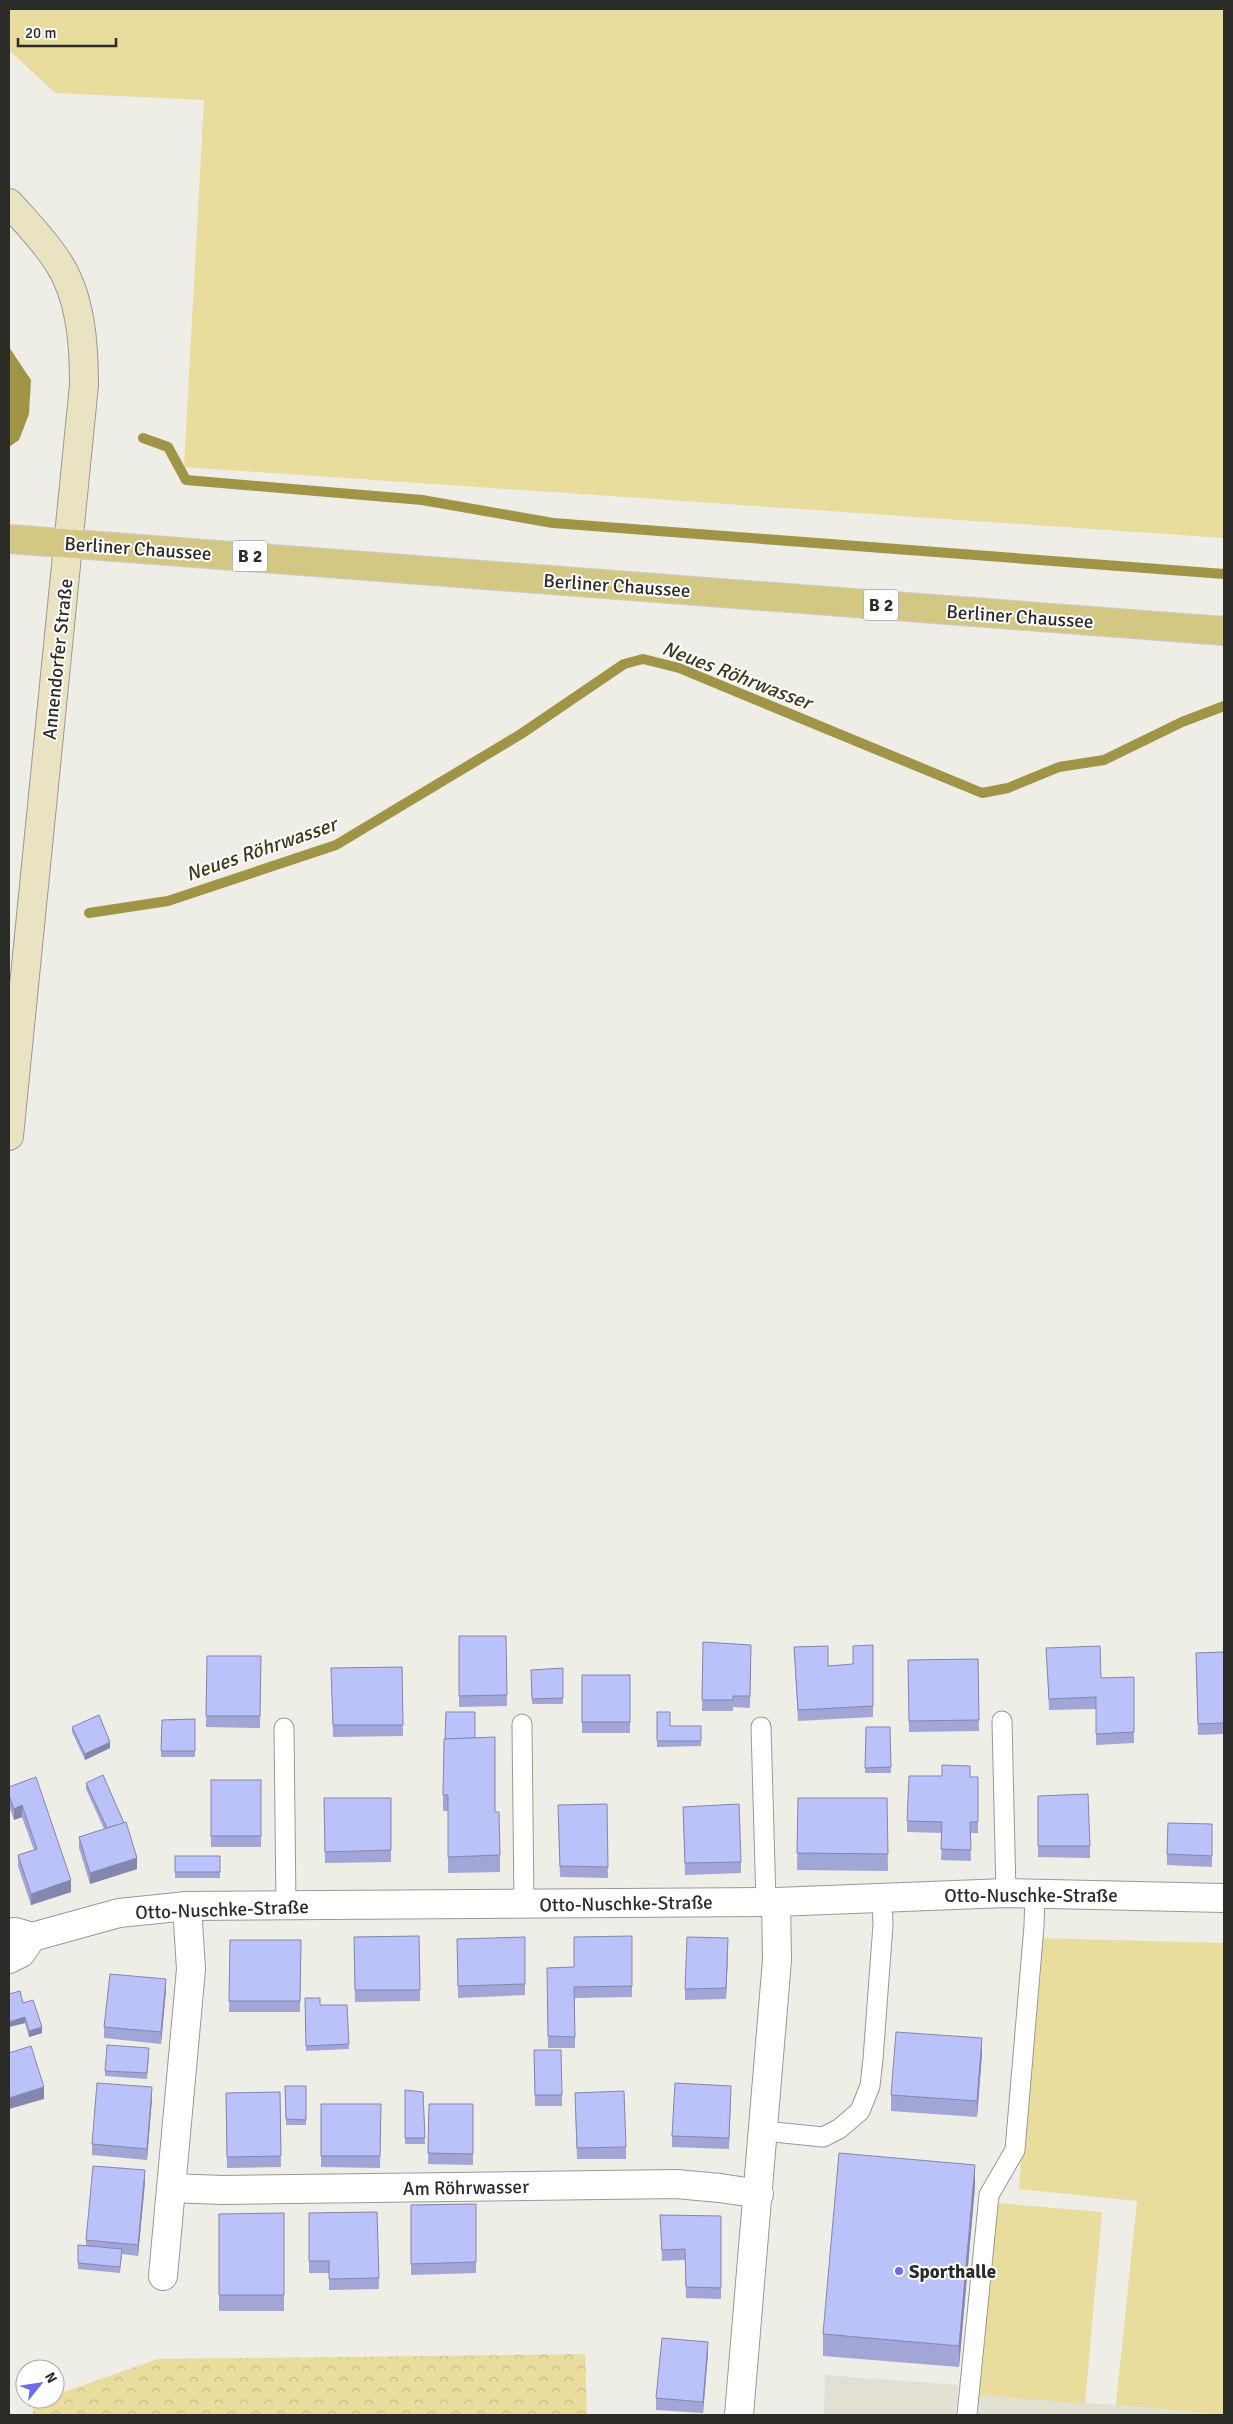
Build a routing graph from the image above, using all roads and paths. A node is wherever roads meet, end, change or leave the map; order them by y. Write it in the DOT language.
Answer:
graph roads {
  1 [pos="9,203"];
  2 [pos="9,539"];
  3 [pos="68,543"];
  4 [pos="1224,631"];
  5 [pos="9,1136"];
  6 [pos="1002,1720"];
  7 [pos="522,1724"];
  8 [pos="284,1728"];
  9 [pos="761,1728"];
  10 [pos="1006,1893"];
  11 [pos="1035,1893"];
  12 [pos="882,1898"];
  13 [pos="1224,1898"];
  14 [pos="771,1902"];
  15 [pos="524,1904"];
  16 [pos="187,1906"];
  17 [pos="286,1906"];
  18 [pos="20,1935"];
  19 [pos="9,1959"];
  20 [pos="764,2131"];
  21 [pos="172,2188"];
  22 [pos="759,2194"];
  23 [pos="163,2276"];
  24 [pos="739,2415"];
  25 [pos="967,2415"];
  1 -- 3 [label="main road, Annendorfer Straße"];
  2 -- 3 [label="main road, Berliner Chaussee / B 2"];
  3 -- 4 [label="main road, Berliner Chaussee / B 2"];
  3 -- 5 [label="main road, Annendorfer Straße"];
  6 -- 10 [label="lane"];
  7 -- 15 [label="lane"];
  8 -- 17 [label="lane"];
  9 -- 14 [label="lane"];
  10 -- 11 [label="street, Otto-Nuschke-Straße"];
  10 -- 12 [label="street, Otto-Nuschke-Straße"];
  11 -- 13 [label="street, Otto-Nuschke-Straße"];
  11 -- 25 [label="lane"];
  12 -- 14 [label="street, Otto-Nuschke-Straße"];
  12 -- 20 [label="lane"];
  14 -- 15 [label="street, Otto-Nuschke-Straße"];
  14 -- 20 [label="street"];
  15 -- 17 [label="street, Otto-Nuschke-Straße"];
  16 -- 17 [label="street, Otto-Nuschke-Straße"];
  16 -- 18 [label="street, Otto-Nuschke-Straße"];
  16 -- 21 [label="street"];
  18 -- 19 [label="street, Otto-Nuschke-Straße"];
  20 -- 22 [label="street"];
  21 -- 22 [label="street, Am Röhrwasser"];
  21 -- 23 [label="street"];
  22 -- 24 [label="street"];
}
